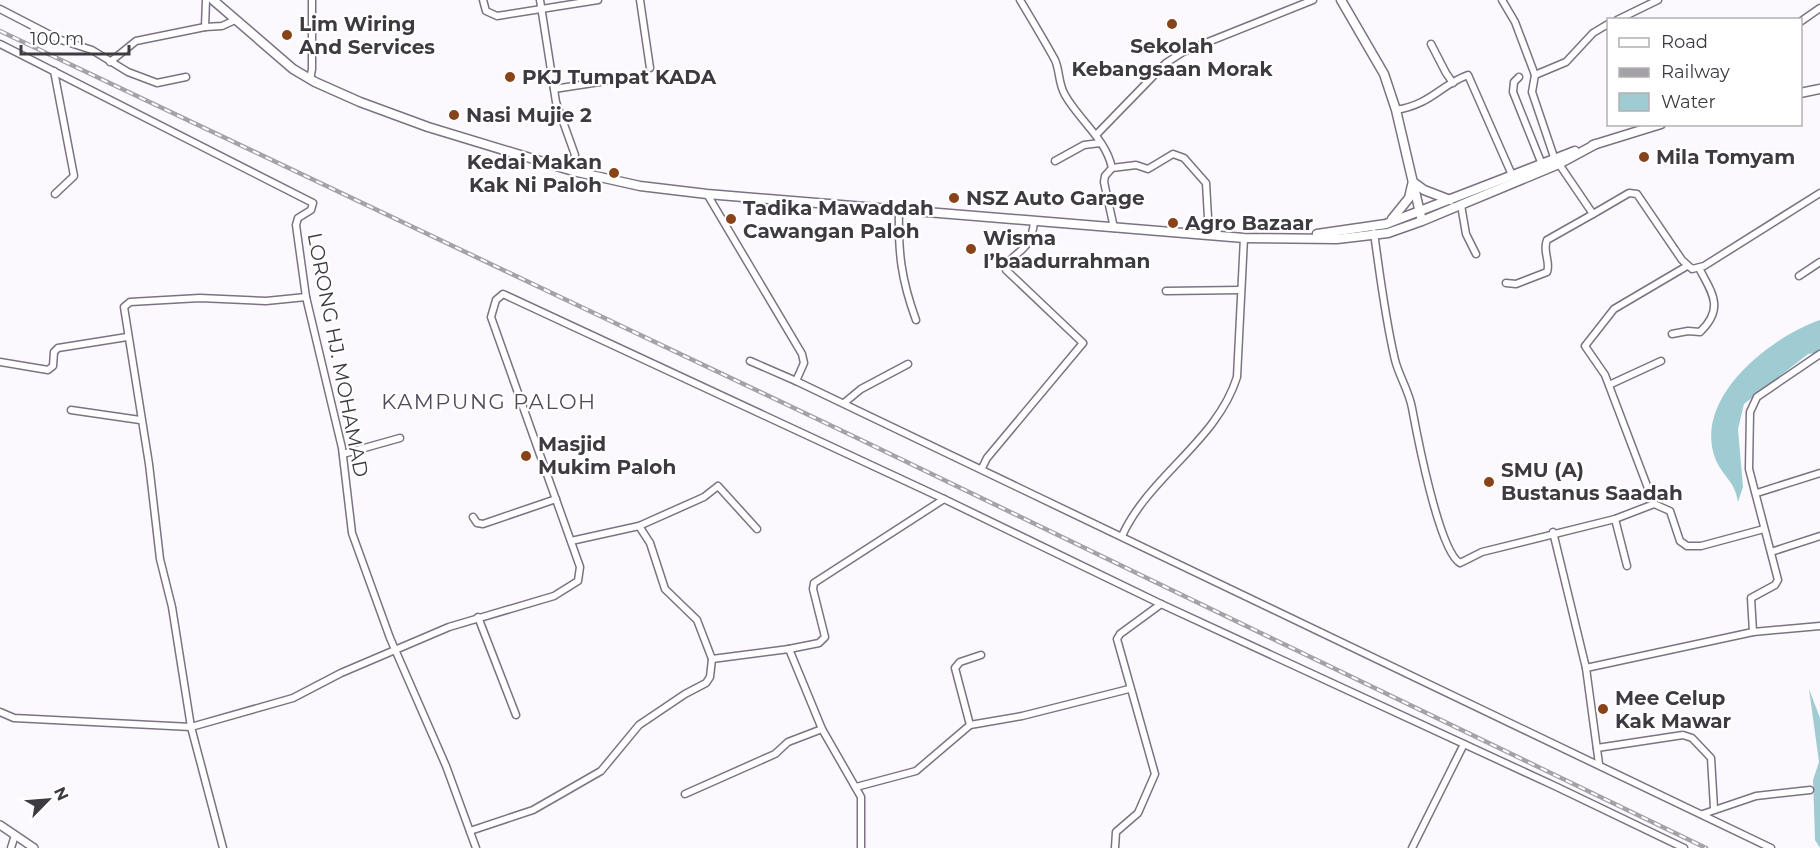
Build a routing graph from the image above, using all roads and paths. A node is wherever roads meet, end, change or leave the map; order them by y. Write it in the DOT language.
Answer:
graph roads {
  1 [pos="206,0"];
  2 [pos="213,0"];
  3 [pos="312,0"];
  4 [pos="483,0"];
  5 [pos="540,0"];
  6 [pos="598,0"];
  7 [pos="640,0"];
  8 [pos="1020,0"];
  9 [pos="1313,0"];
  10 [pos="1341,0"];
  11 [pos="1502,0"];
  12 [pos="1658,0"];
  13 [pos="1820,8"];
  14 [pos="0,9"];
  15 [pos="542,10"];
  16 [pos="1621,18"];
  17 [pos="235,20"];
  18 [pos="1802,21"];
  19 [pos="1607,25"];
  20 [pos="205,27"];
  21 [pos="0,44"];
  22 [pos="1431,44"];
  23 [pos="110,62"];
  24 [pos="650,68"];
  25 [pos="54,72"];
  26 [pos="1535,75"];
  27 [pos="186,77"];
  28 [pos="1520,77"];
  29 [pos="310,80"];
  30 [pos="606,81"];
  31 [pos="1454,82"];
  32 [pos="554,89"];
  33 [pos="1820,89"];
  34 [pos="1802,93"];
  35 [pos="1396,110"];
  36 [pos="1654,126"];
  37 [pos="1096,135"];
  38 [pos="1100,143"];
  39 [pos="1055,161"];
  40 [pos="1557,161"];
  41 [pos="1541,162"];
  42 [pos="1112,168"];
  43 [pos="573,171"];
  44 [pos="1512,175"];
  45 [pos="1413,182"];
  46 [pos="1820,193"];
  47 [pos="55,194"];
  48 [pos="707,194"];
  49 [pos="1450,200"];
  50 [pos="1461,205"];
  51 [pos="899,209"];
  52 [pos="1593,214"];
  53 [pos="1421,217"];
  54 [pos="1034,221"];
  55 [pos="1386,224"];
  56 [pos="1114,228"];
  57 [pos="1373,231"];
  58 [pos="1209,235"];
  59 [pos="1244,238"];
  60 [pos="1476,254"];
  61 [pos="1820,262"];
  62 [pos="1687,266"];
  63 [pos="1699,268"];
  64 [pos="1799,276"];
  65 [pos="1506,283"];
  66 [pos="1241,290"];
  67 [pos="1166,291"];
  68 [pos="306,297"];
  69 [pos="916,320"];
  70 [pos="1672,334"];
  71 [pos="127,337"];
  72 [pos="1820,354"];
  73 [pos="750,361"];
  74 [pos="1660,361"];
  75 [pos="0,362"];
  76 [pos="908,364"];
  77 [pos="796,381"];
  78 [pos="1609,385"];
  79 [pos="844,403"];
  80 [pos="71,410"];
  81 [pos="140,420"];
  82 [pos="400,438"];
  83 [pos="343,454"];
  84 [pos="982,468"];
  85 [pos="1820,472"];
  86 [pos="1757,493"];
  87 [pos="556,499"];
  88 [pos="944,499"];
  89 [pos="1654,504"];
  90 [pos="472,517"];
  91 [pos="1615,519"];
  92 [pos="639,526"];
  93 [pos="757,529"];
  94 [pos="1764,529"];
  95 [pos="1553,532"];
  96 [pos="1122,536"];
  97 [pos="1820,536"];
  98 [pos="571,541"];
  99 [pos="1771,552"];
  100 [pos="1627,566"];
  101 [pos="1161,604"];
  102 [pos="478,617"];
  103 [pos="1820,626"];
  104 [pos="1753,632"];
  105 [pos="789,649"];
  106 [pos="395,651"];
  107 [pos="981,655"];
  108 [pos="711,659"];
  109 [pos="1586,668"];
  110 [pos="1129,689"];
  111 [pos="0,712"];
  112 [pos="516,715"];
  113 [pos="970,726"];
  114 [pos="191,727"];
  115 [pos="822,729"];
  116 [pos="1464,744"];
  117 [pos="1597,748"];
  118 [pos="1599,764"];
  119 [pos="856,787"];
  120 [pos="1810,790"];
  121 [pos="685,794"];
  122 [pos="1714,808"];
  123 [pos="1703,814"];
  124 [pos="0,825"];
  125 [pos="470,831"];
  126 [pos="15,835"];
  127 [pos="11,848"];
  128 [pos="34,848"];
  129 [pos="223,848"];
  130 [pos="476,848"];
  131 [pos="861,848"];
  132 [pos="1115,848"];
  133 [pos="1412,848"];
  134 [pos="1684,848"];
  135 [pos="1771,848"];
  1 -- 20 [label="street"];
  2 -- 17 [label="main road"];
  3 -- 29 [label="street"];
  4 -- 15 [label="street"];
  5 -- 15 [label="street"];
  6 -- 15 [label="street"];
  7 -- 24 [label="street"];
  8 -- 37 [label="street"];
  9 -- 37 [label="street"];
  10 -- 35 [label="main road"];
  11 -- 26 [label="street"];
  12 -- 16 [label="street"];
  13 -- 18 [label="street"];
  14 -- 23 [label="street"];
  15 -- 32 [label="street"];
  17 -- 20 [label="street"];
  17 -- 29 [label="main road"];
  19 -- 26 [label="street"];
  20 -- 23 [label="street"];
  21 -- 25 [label="street, LORONG HJ. MOHAMAD"];
  22 -- 31 [label="street"];
  23 -- 27 [label="street"];
  25 -- 47 [label="street"];
  25 -- 68 [label="street, LORONG HJ. MOHAMAD"];
  26 -- 40 [label="street"];
  28 -- 41 [label="street"];
  29 -- 43 [label="main road"];
  30 -- 32 [label="street"];
  31 -- 35 [label="street"];
  31 -- 44 [label="street"];
  32 -- 43 [label="street"];
  33 -- 34 [label="main road"];
  35 -- 45 [label="main road"];
  36 -- 40 [label="main road"];
  37 -- 38 [label="street"];
  38 -- 39 [label="street"];
  38 -- 42 [label="street"];
  40 -- 41 [label="main road"];
  40 -- 50 [label="main road"];
  40 -- 52 [label="street"];
  41 -- 44 [label="main road"];
  42 -- 56 [label="street"];
  42 -- 58 [label="street"];
  43 -- 48 [label="main road"];
  44 -- 49 [label="main road"];
  45 -- 49 [label="main road"];
  45 -- 53 [label="main road"];
  45 -- 55 [label="main road"];
  46 -- 63 [label="street"];
  48 -- 51 [label="main road"];
  48 -- 77 [label="street"];
  49 -- 53 [label="main road"];
  50 -- 53 [label="main road"];
  50 -- 60 [label="street"];
  51 -- 54 [label="main road"];
  51 -- 69 [label="street"];
  52 -- 62 [label="street"];
  52 -- 65 [label="street"];
  53 -- 55 [label="main road"];
  53 -- 57 [label="main road"];
  54 -- 56 [label="main road"];
  54 -- 84 [label="street"];
  55 -- 57 [label="main road"];
  56 -- 58 [label="main road"];
  57 -- 59 [label="main road"];
  57 -- 95 [label="street"];
  58 -- 59 [label="main road"];
  59 -- 66 [label="street"];
  61 -- 64 [label="street"];
  62 -- 63 [label="street"];
  62 -- 78 [label="street"];
  63 -- 70 [label="street"];
  66 -- 67 [label="street"];
  66 -- 96 [label="street"];
  68 -- 71 [label="street"];
  68 -- 83 [label="street, LORONG HJ. MOHAMAD"];
  71 -- 75 [label="street"];
  71 -- 81 [label="street"];
  72 -- 86 [label="street"];
  73 -- 77 [label="street"];
  74 -- 78 [label="street"];
  76 -- 79 [label="street"];
  77 -- 79 [label="street"];
  78 -- 89 [label="street"];
  79 -- 84 [label="street"];
  80 -- 81 [label="street"];
  81 -- 114 [label="street"];
  82 -- 83 [label="street"];
  83 -- 106 [label="street, LORONG HJ. MOHAMAD"];
  84 -- 96 [label="street"];
  85 -- 86 [label="street"];
  86 -- 94 [label="street"];
  87 -- 88 [label="street"];
  87 -- 90 [label="street"];
  87 -- 98 [label="street"];
  88 -- 101 [label="street"];
  88 -- 105 [label="street"];
  89 -- 91 [label="street"];
  89 -- 94 [label="street"];
  91 -- 95 [label="street"];
  91 -- 100 [label="street"];
  92 -- 93 [label="street"];
  92 -- 98 [label="street"];
  92 -- 108 [label="street"];
  94 -- 99 [label="street"];
  95 -- 109 [label="street"];
  96 -- 118 [label="street"];
  97 -- 99 [label="street"];
  98 -- 102 [label="street"];
  99 -- 104 [label="street"];
  101 -- 110 [label="street"];
  101 -- 116 [label="street"];
  102 -- 106 [label="street"];
  102 -- 112 [label="street"];
  103 -- 104 [label="street"];
  104 -- 109 [label="street"];
  105 -- 108 [label="street"];
  105 -- 115 [label="street"];
  106 -- 114 [label="street"];
  106 -- 125 [label="street, LORONG HJ. MOHAMAD"];
  107 -- 113 [label="street"];
  108 -- 125 [label="street"];
  109 -- 117 [label="street"];
  110 -- 113 [label="street"];
  110 -- 132 [label="street"];
  111 -- 114 [label="street"];
  113 -- 119 [label="street"];
  114 -- 129 [label="street"];
  115 -- 119 [label="street"];
  115 -- 121 [label="street"];
  116 -- 133 [label="street"];
  116 -- 134 [label="street"];
  117 -- 118 [label="street"];
  117 -- 122 [label="street"];
  118 -- 123 [label="street"];
  119 -- 131 [label="street"];
  120 -- 122 [label="street"];
  122 -- 123 [label="street"];
  123 -- 135 [label="street"];
  124 -- 126 [label="street"];
  125 -- 130 [label="street, LORONG HJ. MOHAMAD"];
  126 -- 127 [label="street"];
  126 -- 128 [label="street"];
}
